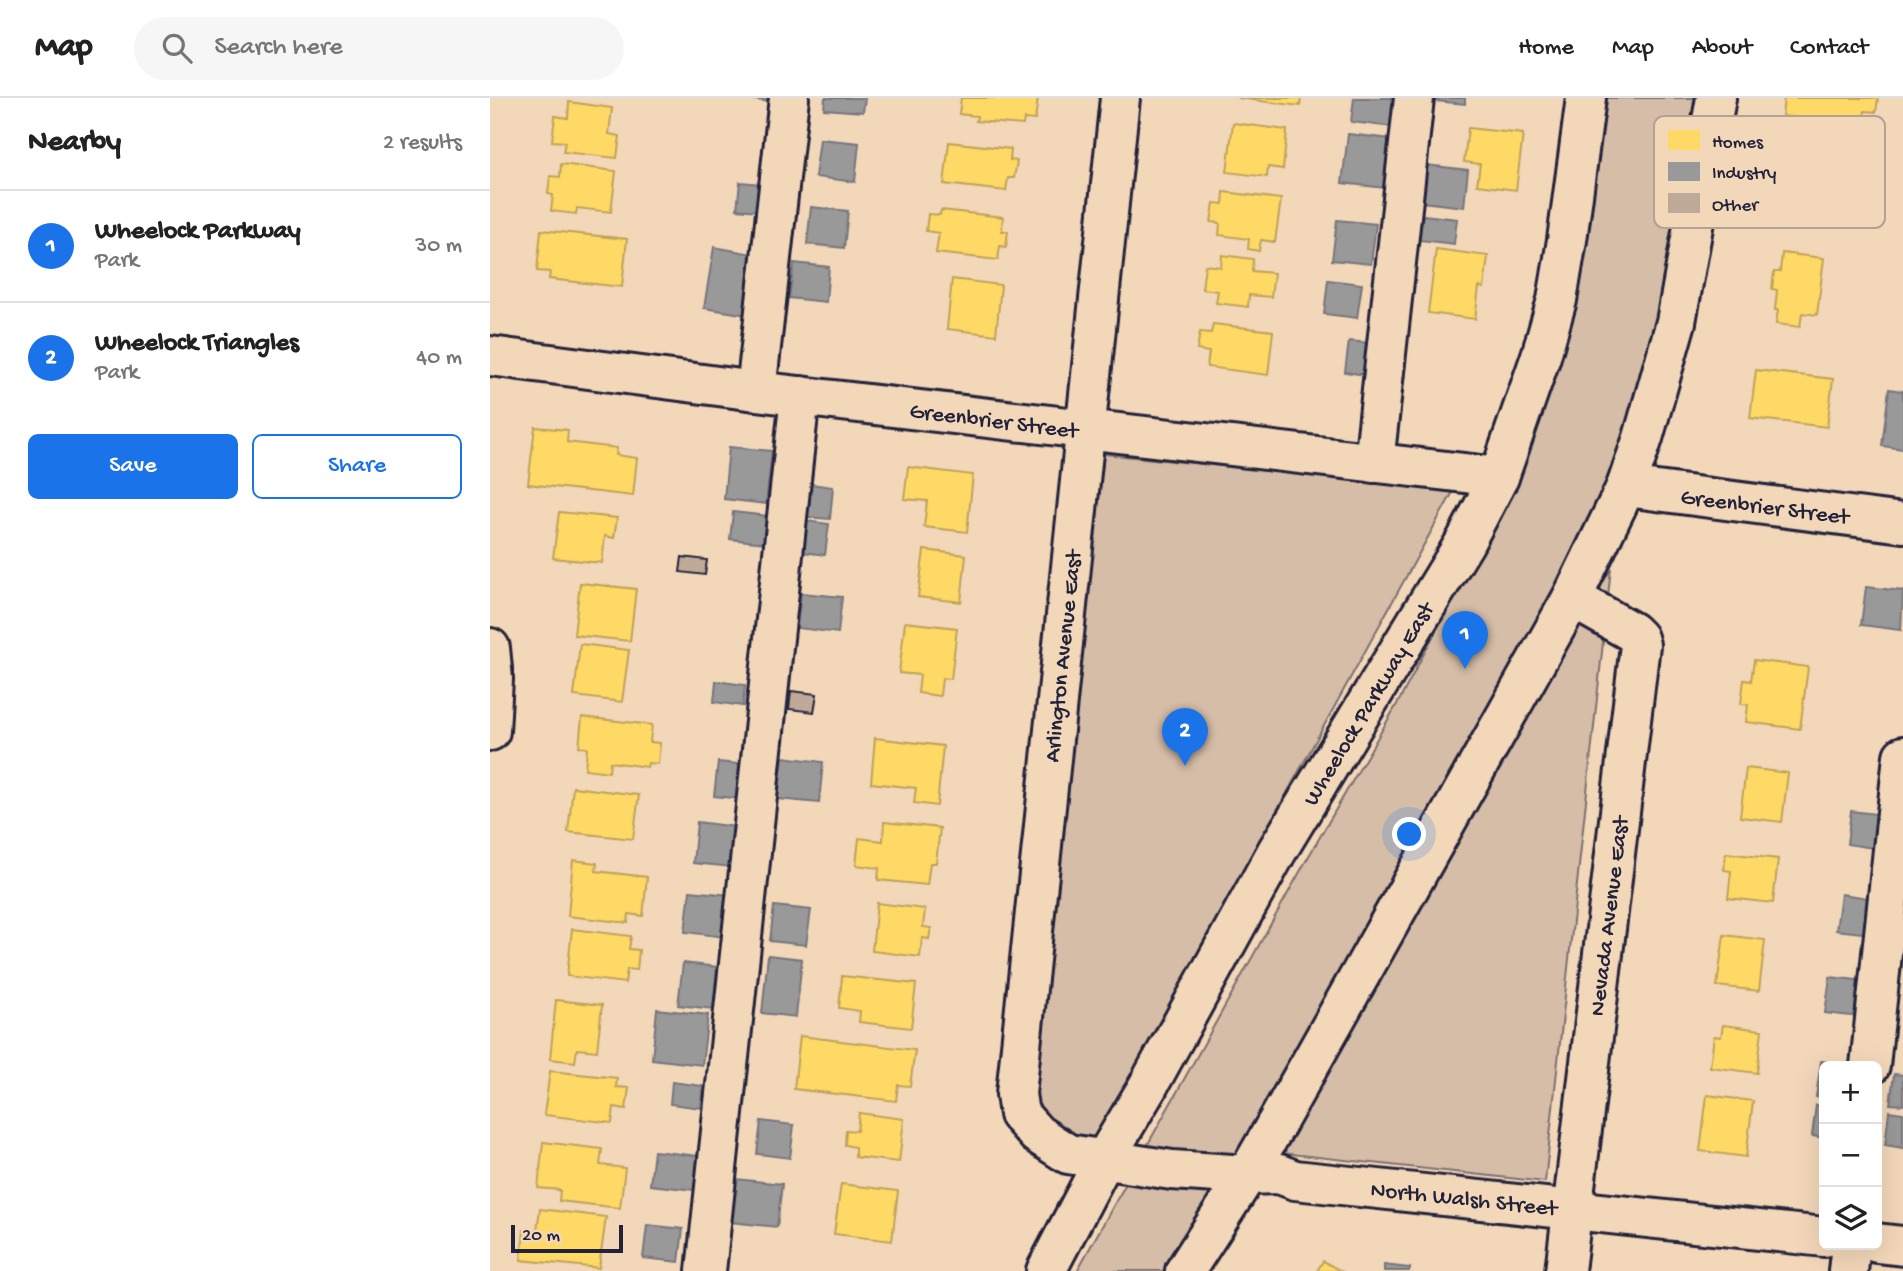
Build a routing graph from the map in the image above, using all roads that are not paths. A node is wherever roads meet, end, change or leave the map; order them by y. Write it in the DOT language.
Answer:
graph roads {
  1 [pos="789,98"];
  2 [pos="1120,98"];
  3 [pos="1414,98"];
  4 [pos="1586,98"];
  5 [pos="1716,98"];
  6 [pos="1713,116"];
  7 [pos="1693,228"];
  8 [pos="490,356"];
  9 [pos="756,391"];
  10 [pos="800,396"];
  11 [pos="1084,429"];
  12 [pos="1374,463"];
  13 [pos="1499,477"];
  14 [pos="1626,487"];
  15 [pos="1903,523"];
  16 [pos="1572,598"];
  17 [pos="490,648"];
  18 [pos="490,731"];
  19 [pos="1903,756"];
  20 [pos="1871,1061"];
  21 [pos="1104,1160"];
  22 [pos="1247,1175"];
  23 [pos="1572,1209"];
  24 [pos="1819,1236"];
  25 [pos="1882,1244"];
  26 [pos="1903,1246"];
  27 [pos="1850,1250"];
  28 [pos="706,1271"];
  29 [pos="1046,1271"];
  30 [pos="1185,1271"];
  31 [pos="1565,1271"];
  32 [pos="1848,1271"];
  1 -- 9 [label="street"];
  2 -- 11 [label="street, Arlington Avenue East"];
  3 -- 12 [label="street"];
  4 -- 13 [label="street, Wheelock Parkway East"];
  5 -- 6 [label="street"];
  7 -- 14 [label="street"];
  8 -- 9 [label="street, Greenbrier Street"];
  9 -- 10 [label="street, Greenbrier Street"];
  10 -- 11 [label="street, Greenbrier Street"];
  10 -- 28 [label="street"];
  11 -- 12 [label="street, Greenbrier Street"];
  11 -- 21 [label="street, Arlington Avenue East"];
  12 -- 13 [label="street, Greenbrier Street"];
  13 -- 21 [label="street, Wheelock Parkway East"];
  14 -- 15 [label="street, Greenbrier Street"];
  14 -- 16 [label="street"];
  16 -- 22 [label="street"];
  16 -- 23 [label="street, Nevada Avenue East"];
  17 -- 18 [label="street"];
  19 -- 20 [label="street"];
  21 -- 22 [label="street, North Walsh Street"];
  21 -- 29 [label="street, Wheelock Parkway East"];
  22 -- 23 [label="street, North Walsh Street"];
  22 -- 30 [label="street"];
  23 -- 24 [label="street, North Walsh Street"];
  23 -- 31 [label="street, Nevada Avenue East"];
  25 -- 26 [label="street"];
  27 -- 32 [label="street"];
}
